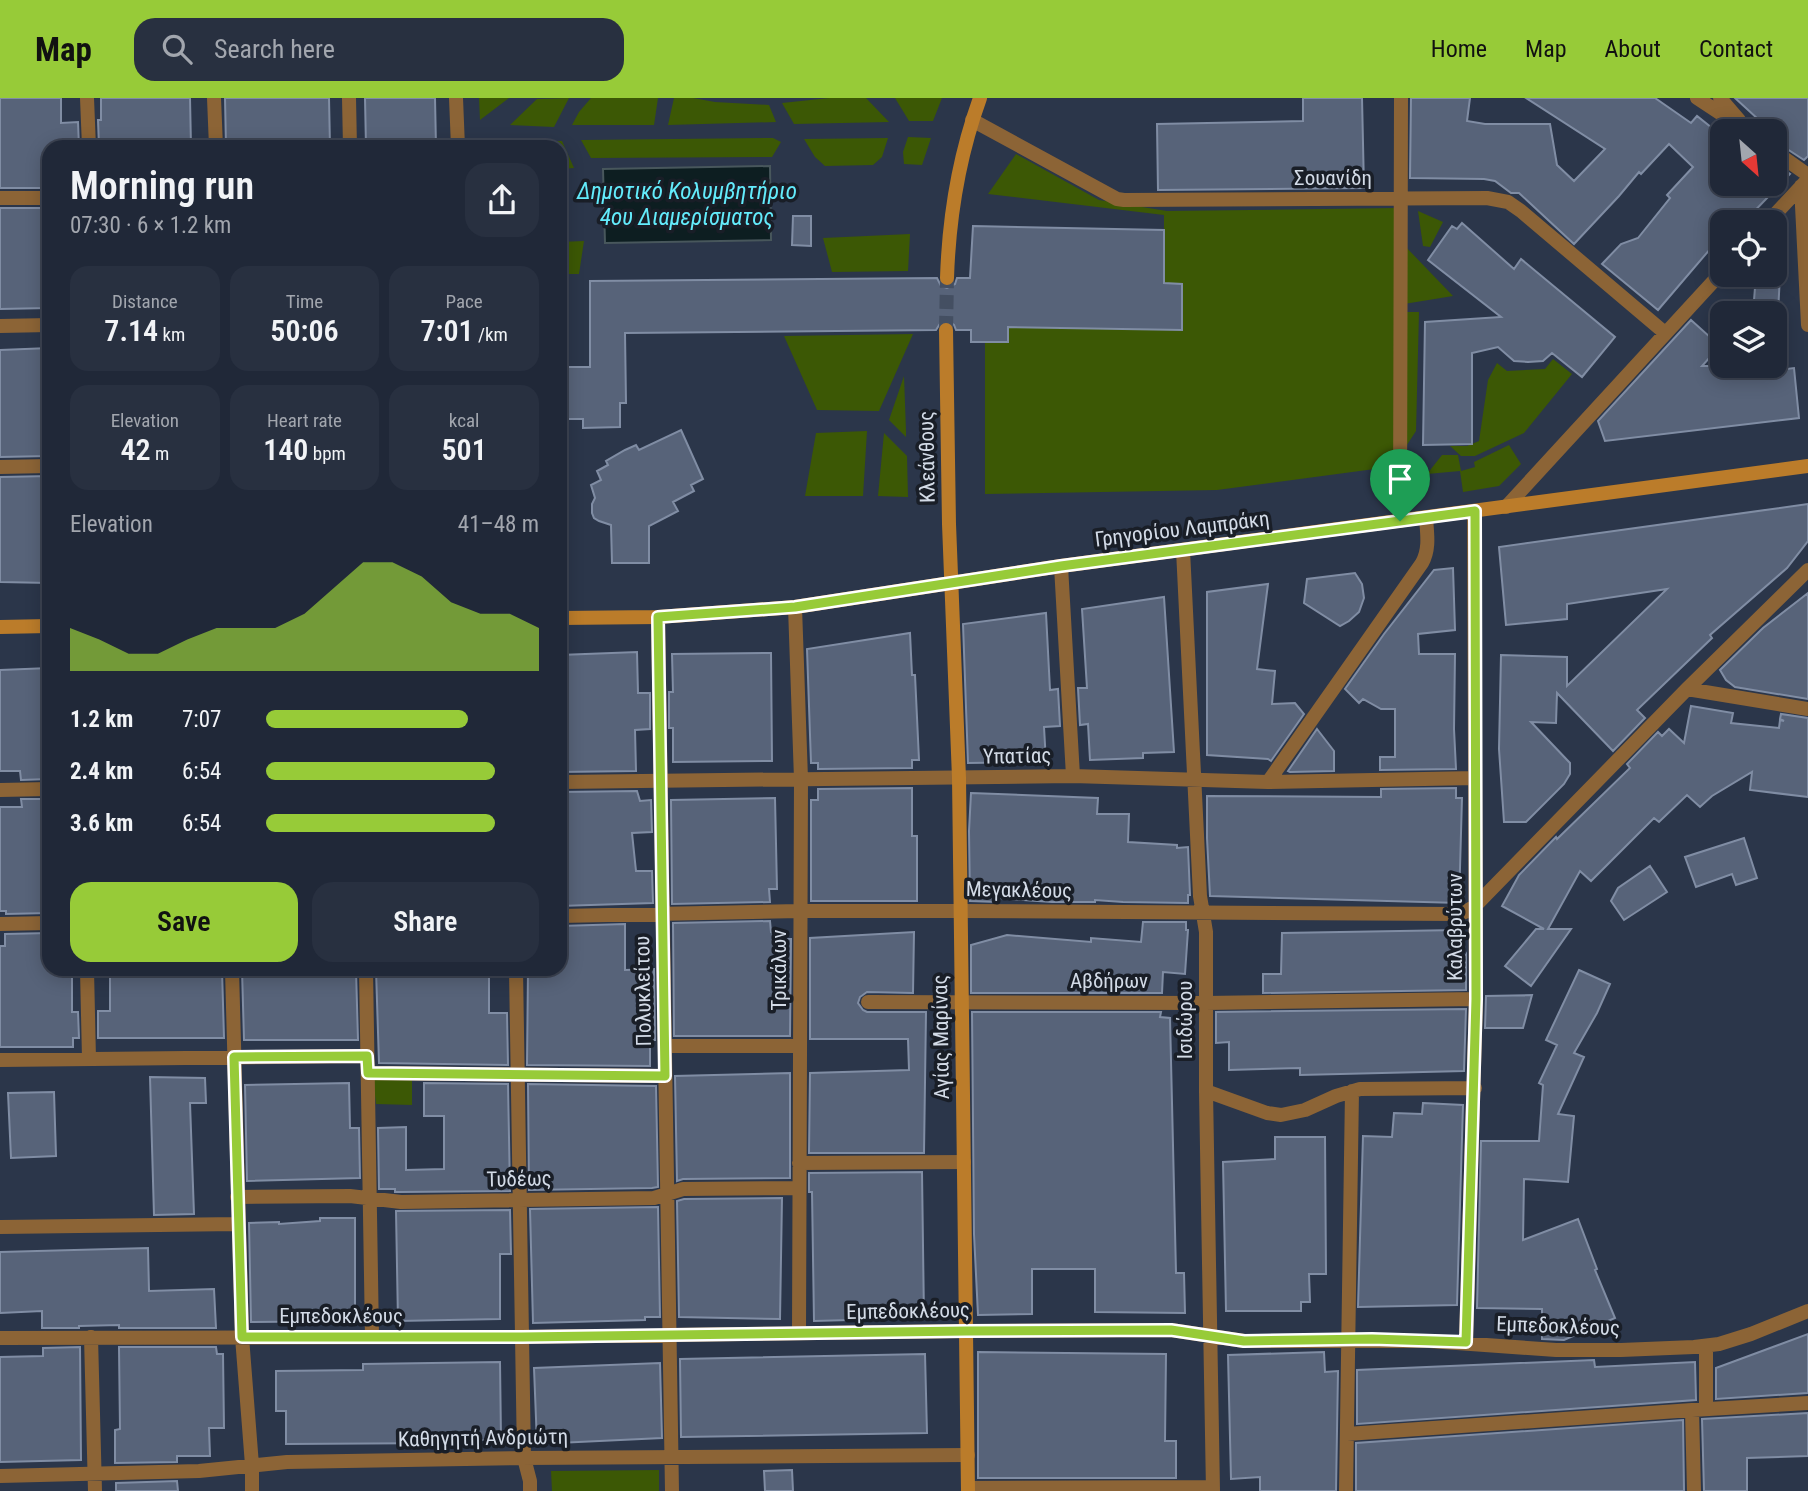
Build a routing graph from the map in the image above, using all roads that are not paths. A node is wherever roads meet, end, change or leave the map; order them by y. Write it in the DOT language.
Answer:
graph roads {
  1 [pos="87,98"];
  2 [pos="214,98"];
  3 [pos="349,98"];
  4 [pos="456,98"];
  5 [pos="980,98"];
  6 [pos="1401,98"];
  7 [pos="1697,98"];
  8 [pos="1720,98"];
  9 [pos="1729,119"];
  10 [pos="1738,119"];
  11 [pos="972,120"];
  12 [pos="89,140"];
  13 [pos="216,140"];
  14 [pos="350,140"];
  15 [pos="458,140"];
  16 [pos="1787,163"];
  17 [pos="1806,180"];
  18 [pos="0,198"];
  19 [pos="42,198"];
  20 [pos="1400,198"];
  21 [pos="1779,210"];
  22 [pos="947,278"];
  23 [pos="1710,285"];
  24 [pos="42,325"];
  25 [pos="1808,325"];
  26 [pos="0,326"];
  27 [pos="946,330"];
  28 [pos="1665,333"];
  29 [pos="42,466"];
  30 [pos="1808,466"];
  31 [pos="0,467"];
  32 [pos="1506,507"];
  33 [pos="1475,511"];
  34 [pos="1426,518"];
  35 [pos="1400,521"];
  36 [pos="1183,550"];
  37 [pos="1061,566"];
  38 [pos="1808,570"];
  39 [pos="951,583"];
  40 [pos="795,607"];
  41 [pos="658,617"];
  42 [pos="567,618"];
  43 [pos="42,626"];
  44 [pos="0,627"];
  45 [pos="1687,689"];
  46 [pos="1808,709"];
  47 [pos="1073,776"];
  48 [pos="959,778"];
  49 [pos="1475,778"];
  50 [pos="801,779"];
  51 [pos="660,780"];
  52 [pos="1195,780"];
  53 [pos="567,782"];
  54 [pos="1268,782"];
  55 [pos="42,789"];
  56 [pos="0,790"];
  57 [pos="1475,906"];
  58 [pos="800,911"];
  59 [pos="960,911"];
  60 [pos="663,914"];
  61 [pos="1203,914"];
  62 [pos="567,916"];
  63 [pos="42,923"];
  64 [pos="0,924"];
  65 [pos="87,976"];
  66 [pos="232,976"];
  67 [pos="366,976"];
  68 [pos="516,976"];
  69 [pos="1476,999"];
  70 [pos="868,1002"];
  71 [pos="962,1002"];
  72 [pos="1206,1003"];
  73 [pos="665,1046"];
  74 [pos="800,1046"];
  75 [pos="367,1056"];
  76 [pos="234,1057"];
  77 [pos="89,1059"];
  78 [pos="0,1060"];
  79 [pos="368,1073"];
  80 [pos="518,1075"];
  81 [pos="665,1076"];
  82 [pos="1475,1088"];
  83 [pos="1206,1091"];
  84 [pos="1352,1091"];
  85 [pos="964,1162"];
  86 [pos="800,1163"];
  87 [pos="799,1188"];
  88 [pos="667,1194"];
  89 [pos="237,1197"];
  90 [pos="370,1198"];
  91 [pos="520,1200"];
  92 [pos="238,1224"];
  93 [pos="0,1227"];
  94 [pos="1808,1311"];
  95 [pos="966,1331"];
  96 [pos="799,1333"];
  97 [pos="669,1335"];
  98 [pos="1210,1336"];
  99 [pos="90,1337"];
  100 [pos="242,1337"];
  101 [pos="372,1337"];
  102 [pos="522,1337"];
  103 [pos="0,1338"];
  104 [pos="1348,1340"];
  105 [pos="1466,1342"];
  106 [pos="1706,1346"];
  107 [pos="1808,1403"];
  108 [pos="1699,1409"];
  109 [pos="1347,1434"];
  110 [pos="968,1455"];
  111 [pos="671,1457"];
  112 [pos="524,1458"];
  113 [pos="252,1465"];
  114 [pos="94,1475"];
  115 [pos="0,1476"];
  116 [pos="1213,1489"];
  117 [pos="968,1490"];
  118 [pos="95,1491"];
  119 [pos="252,1491"];
  120 [pos="530,1491"];
  121 [pos="672,1491"];
  122 [pos="1346,1491"];
  123 [pos="1694,1491"];
  1 -- 12 [label="street"];
  2 -- 13 [label="street"];
  3 -- 14 [label="street"];
  4 -- 15 [label="street"];
  5 -- 11 [label="main road"];
  6 -- 20 [label="street"];
  7 -- 9 [label="street"];
  8 -- 10 [label="street"];
  11 -- 20 [label="street, Σουανίδη"];
  11 -- 22 [label="main road"];
  16 -- 17 [label="street"];
  17 -- 21 [label="street"];
  17 -- 25 [label="street"];
  18 -- 19 [label="street"];
  20 -- 28 [label="street, Σουανίδη"];
  20 -- 35 [label="street"];
  23 -- 28 [label="street"];
  24 -- 26 [label="street"];
  27 -- 39 [label="main road, Κλεάνθους"];
  28 -- 32 [label="street"];
  29 -- 31 [label="street"];
  30 -- 32 [label="main road, Γρηγορίου Λαμπράκη"];
  32 -- 33 [label="main road, Γρηγορίου Λαμπράκη"];
  33 -- 34 [label="main road, Γρηγορίου Λαμπράκη"];
  33 -- 49 [label="street, Καλαβρύτων"];
  34 -- 35 [label="main road, Γρηγορίου Λαμπράκη"];
  34 -- 54 [label="street"];
  35 -- 36 [label="main road, Γρηγορίου Λαμπράκη"];
  36 -- 37 [label="main road, Γρηγορίου Λαμπράκη"];
  36 -- 52 [label="street, Ισιδώρου"];
  37 -- 39 [label="main road, Γρηγορίου Λαμπράκη"];
  37 -- 47 [label="street"];
  38 -- 45 [label="street"];
  39 -- 40 [label="main road, Γρηγορίου Λαμπράκη"];
  39 -- 48 [label="main road, Αγίας Μαρίνας"];
  40 -- 41 [label="main road, Γρηγορίου Λαμπράκη"];
  40 -- 50 [label="street, Τρικάλων"];
  41 -- 42 [label="main road, Γρηγορίου Λαμπράκη"];
  41 -- 51 [label="street, Πολυκλείτου"];
  43 -- 44 [label="main road"];
  45 -- 46 [label="street"];
  45 -- 57 [label="street"];
  47 -- 48 [label="street, Υπατίας"];
  47 -- 52 [label="street, Υπατίας"];
  48 -- 50 [label="street, Υπατίας"];
  48 -- 59 [label="main road, Αγίας Μαρίνας"];
  49 -- 54 [label="street, Υπατίας"];
  49 -- 57 [label="street, Καλαβρύτων"];
  50 -- 51 [label="street, Υπατίας"];
  50 -- 58 [label="street, Τρικάλων"];
  51 -- 53 [label="street, Υπατίας"];
  51 -- 60 [label="street, Πολυκλείτου"];
  52 -- 54 [label="street, Υπατίας"];
  52 -- 61 [label="street, Ισιδώρου"];
  55 -- 56 [label="street"];
  57 -- 61 [label="street, Μεγακλέους"];
  57 -- 69 [label="street, Καλαβρύτων"];
  58 -- 59 [label="street, Μεγακλέους"];
  58 -- 60 [label="street, Μεγακλέους"];
  58 -- 74 [label="street, Τρικάλων"];
  59 -- 61 [label="street, Μεγακλέους"];
  59 -- 71 [label="main road, Αγίας Μαρίνας"];
  60 -- 62 [label="street, Μεγακλέους"];
  60 -- 73 [label="street, Πολυκλείτου"];
  61 -- 72 [label="street, Ισιδώρου"];
  63 -- 64 [label="street"];
  65 -- 77 [label="street"];
  66 -- 76 [label="street"];
  67 -- 75 [label="street"];
  68 -- 80 [label="street"];
  69 -- 72 [label="street, Αβδήρων"];
  69 -- 82 [label="street, Καλαβρύτων"];
  70 -- 71 [label="street, Αβδήρων"];
  71 -- 72 [label="street, Αβδήρων"];
  71 -- 85 [label="main road, Αγίας Μαρίνας"];
  72 -- 83 [label="street, Ισιδώρου"];
  73 -- 74 [label="street"];
  73 -- 81 [label="street, Πολυκλείτου"];
  74 -- 86 [label="street, Τρικάλων"];
  75 -- 76 [label="street"];
  75 -- 79 [label="street"];
  76 -- 77 [label="street"];
  76 -- 89 [label="street"];
  77 -- 78 [label="street"];
  79 -- 80 [label="street"];
  79 -- 90 [label="street"];
  80 -- 81 [label="street"];
  80 -- 91 [label="street"];
  81 -- 88 [label="street, Πολυκλείτου"];
  82 -- 84 [label="street"];
  82 -- 105 [label="street, Καλαβρύτων"];
  83 -- 84 [label="street"];
  83 -- 98 [label="street, Ισιδώρου"];
  84 -- 104 [label="street"];
  85 -- 86 [label="street"];
  85 -- 95 [label="main road, Αγίας Μαρίνας"];
  86 -- 87 [label="street, Τρικάλων"];
  87 -- 88 [label="street, Τυδέως"];
  87 -- 96 [label="street, Τρικάλων"];
  88 -- 91 [label="street, Τυδέως"];
  88 -- 97 [label="street, Πολυκλείτου"];
  89 -- 90 [label="street, Τυδέως"];
  89 -- 92 [label="street"];
  90 -- 91 [label="street, Τυδέως"];
  90 -- 101 [label="street"];
  91 -- 102 [label="street"];
  92 -- 93 [label="street"];
  92 -- 100 [label="street"];
  94 -- 106 [label="street, Εμπεδοκλέους"];
  95 -- 96 [label="street, Εμπεδοκλέους"];
  95 -- 98 [label="street, Εμπεδοκλέους"];
  95 -- 110 [label="main road, Αγίας Μαρίνας"];
  96 -- 97 [label="street, Εμπεδοκλέους"];
  97 -- 102 [label="street, Εμπεδοκλέους"];
  97 -- 111 [label="street, Πολυκλείτου"];
  98 -- 104 [label="street, Εμπεδοκλέους"];
  98 -- 116 [label="street, Ισιδώρου"];
  99 -- 100 [label="street, Εμπεδοκλέους"];
  99 -- 103 [label="street, Εμπεδοκλέους"];
  99 -- 114 [label="street"];
  100 -- 101 [label="street, Εμπεδοκλέους"];
  100 -- 113 [label="street"];
  101 -- 102 [label="street, Εμπεδοκλέους"];
  102 -- 112 [label="street"];
  104 -- 105 [label="street, Εμπεδοκλέους"];
  104 -- 109 [label="street"];
  105 -- 106 [label="street, Εμπεδοκλέους"];
  106 -- 108 [label="street"];
  107 -- 108 [label="street"];
  108 -- 109 [label="street"];
  108 -- 123 [label="street"];
  109 -- 122 [label="street"];
  110 -- 111 [label="street, Καθηγητή Ανδριώτη"];
  110 -- 117 [label="main road, Αγίας Μαρίνας"];
  111 -- 112 [label="street, Καθηγητή Ανδριώτη"];
  111 -- 121 [label="street, Πολυκλείτου"];
  112 -- 113 [label="street, Καθηγητή Ανδριώτη"];
  112 -- 120 [label="street"];
  113 -- 114 [label="street, Καθηγητή Ανδριώτη"];
  113 -- 119 [label="street"];
  114 -- 115 [label="street, Καθηγητή Ανδριώτη"];
  114 -- 118 [label="street"];
  116 -- 117 [label="street"];
}
